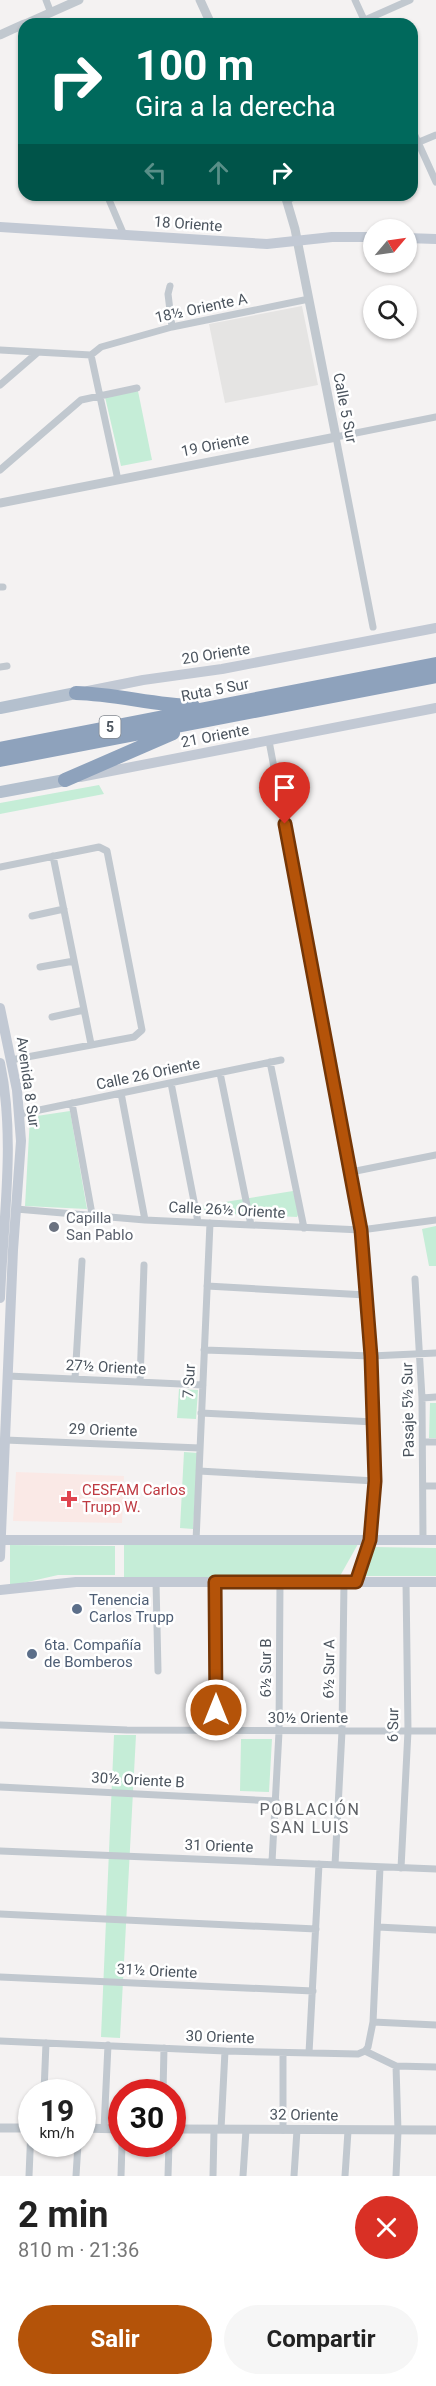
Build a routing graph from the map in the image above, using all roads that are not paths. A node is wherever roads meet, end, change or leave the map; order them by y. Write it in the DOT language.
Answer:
graph roads {
  1 [pos="46,0"];
  2 [pos="80,0"];
  3 [pos="200,0"];
  4 [pos="355,0"];
  5 [pos="410,0"];
  6 [pos="51,12"];
  7 [pos="40,18"];
  8 [pos="208,18"];
  9 [pos="363,18"];
  10 [pos="373,18"];
  11 [pos="18,28"];
  12 [pos="0,35"];
  13 [pos="436,135"];
  14 [pos="418,143"];
  15 [pos="418,148"];
  16 [pos="436,182"];
  17 [pos="109,201"];
  18 [pos="287,201"];
  19 [pos="0,227"];
  20 [pos="124,235"];
  21 [pos="363,237"];
  22 [pos="417,238"];
  23 [pos="436,239"];
  24 [pos="297,242"];
  25 [pos="170,286"];
  26 [pos="309,299"];
  27 [pos="172,327"];
  28 [pos="0,350"];
  29 [pos="37,353"];
  30 [pos="91,355"];
  31 [pos="0,385"];
  32 [pos="137,388"];
  33 [pos="100,395"];
  34 [pos="436,417"];
  35 [pos="336,436"];
  36 [pos="0,470"];
  37 [pos="118,480"];
  38 [pos="0,503"];
  39 [pos="372,627"];
  40 [pos="436,628"];
  41 [pos="435,673"];
  42 [pos="76,693"];
  43 [pos="219,706"];
  44 [pos="0,708"];
  45 [pos="436,708"];
  46 [pos="206,720"];
  47 [pos="269,741"];
  48 [pos="0,749"];
  49 [pos="0,760"];
  50 [pos="65,780"];
  51 [pos="0,792"];
  52 [pos="53,856"];
  53 [pos="0,867"];
  54 [pos="64,909"];
  55 [pos="32,916"];
  56 [pos="74,961"];
  57 [pos="40,967"];
  58 [pos="0,1008"];
  59 [pos="84,1010"];
  60 [pos="52,1017"];
  61 [pos="91,1044"];
  62 [pos="281,1060"];
  63 [pos="5,1061"];
  64 [pos="270,1062"];
  65 [pos="220,1073"];
  66 [pos="171,1083"];
  67 [pos="121,1093"];
  68 [pos="72,1103"];
  69 [pos="20,1114"];
  70 [pos="436,1155"];
  71 [pos="351,1172"];
  72 [pos="16,1209"];
  73 [pos="92,1214"];
  74 [pos="145,1220"];
  75 [pos="436,1220"];
  76 [pos="198,1222"];
  77 [pos="210,1223"];
  78 [pos="251,1225"];
  79 [pos="304,1228"];
  80 [pos="361,1230"];
  81 [pos="5,1249"];
  82 [pos="82,1261"];
  83 [pos="144,1265"];
  84 [pos="415,1279"];
  85 [pos="207,1286"];
  86 [pos="366,1295"];
  87 [pos="0,1298"];
  88 [pos="204,1350"];
  89 [pos="421,1353"];
  90 [pos="436,1353"];
  91 [pos="371,1356"];
  92 [pos="8,1376"];
  93 [pos="75,1379"];
  94 [pos="140,1382"];
  95 [pos="202,1385"];
  96 [pos="436,1397"];
  97 [pos="422,1398"];
  98 [pos="201,1413"];
  99 [pos="374,1422"];
  100 [pos="5,1440"];
  101 [pos="423,1442"];
  102 [pos="436,1442"];
  103 [pos="200,1448"];
  104 [pos="199,1471"];
  105 [pos="375,1481"];
  106 [pos="423,1486"];
  107 [pos="436,1486"];
  108 [pos="1,1540"];
  109 [pos="196,1540"];
  110 [pos="370,1540"];
  111 [pos="423,1540"];
  112 [pos="436,1540"];
  113 [pos="0,1557"];
  114 [pos="156,1582"];
  115 [pos="215,1582"];
  116 [pos="280,1582"];
  117 [pos="344,1582"];
  118 [pos="356,1582"];
  119 [pos="406,1582"];
  120 [pos="436,1582"];
  121 [pos="0,1590"];
  122 [pos="158,1671"];
  123 [pos="0,1725"];
  124 [pos="216,1731"];
  125 [pos="342,1731"];
  126 [pos="408,1731"];
  127 [pos="436,1731"];
  128 [pos="279,1732"];
  129 [pos="0,1787"];
  130 [pos="276,1801"];
  131 [pos="0,1851"];
  132 [pos="272,1862"];
  133 [pos="319,1864"];
  134 [pos="335,1865"];
  135 [pos="380,1867"];
  136 [pos="401,1868"];
  137 [pos="436,1869"];
  138 [pos="0,1914"];
  139 [pos="378,1927"];
  140 [pos="316,1929"];
  141 [pos="436,1930"];
  142 [pos="0,1977"];
  143 [pos="313,1991"];
  144 [pos="373,2022"];
  145 [pos="436,2025"];
  146 [pos="0,2041"];
  147 [pos="46,2043"];
  148 [pos="108,2045"];
  149 [pos="164,2048"];
  150 [pos="225,2051"];
  151 [pos="365,2051"];
  152 [pos="283,2053"];
  153 [pos="309,2053"];
  154 [pos="396,2066"];
  155 [pos="436,2067"];
  156 [pos="45,2079"];
  157 [pos="163,2079"];
  158 [pos="0,2127"];
  159 [pos="18,2128"];
  160 [pos="96,2129"];
  161 [pos="104,2129"];
  162 [pos="108,2129"];
  163 [pos="186,2129"];
  164 [pos="218,2130"];
  165 [pos="246,2130"];
  166 [pos="283,2130"];
  167 [pos="297,2130"];
  168 [pos="436,2130"];
  169 [pos="348,2131"];
  170 [pos="398,2131"];
  171 [pos="30,2157"];
  172 [pos="77,2157"];
  173 [pos="122,2157"];
  174 [pos="169,2157"];
  175 [pos="29,2176"];
  176 [pos="76,2176"];
  177 [pos="121,2176"];
  178 [pos="168,2176"];
  179 [pos="213,2176"];
  180 [pos="243,2176"];
  181 [pos="294,2176"];
  182 [pos="345,2176"];
  183 [pos="396,2176"];
  1 -- 6 [label="street"];
  2 -- 6 [label="street"];
  3 -- 8 [label="street"];
  4 -- 9 [label="street"];
  5 -- 10 [label="street"];
  6 -- 7 [label="street"];
  11 -- 12 [label="street"];
  13 -- 14 [label="street"];
  15 -- 16 [label="street"];
  17 -- 20 [label="street"];
  18 -- 24 [label="street, Calle 5 Sur"];
  19 -- 20 [label="main road, 18 Oriente"];
  20 -- 24 [label="main road, 18 Oriente"];
  21 -- 24 [label="main road, 18 Oriente"];
  22 -- 23 [label="main road"];
  24 -- 26 [label="street, Calle 5 Sur"];
  25 -- 27 [label="street"];
  26 -- 27 [label="street, 18½ Oriente A"];
  26 -- 35 [label="street, Calle 5 Sur"];
  27 -- 30 [label="street, 18½ Oriente A"];
  28 -- 29 [label="street"];
  29 -- 30 [label="street"];
  29 -- 31 [label="street"];
  30 -- 33 [label="street"];
  32 -- 33 [label="street"];
  33 -- 36 [label="street"];
  33 -- 37 [label="street"];
  34 -- 35 [label="street, 19 Oriente"];
  35 -- 37 [label="street, 19 Oriente"];
  35 -- 39 [label="street, Calle 5 Sur"];
  37 -- 38 [label="street, 19 Oriente"];
  40 -- 42 [label="main road, 20 Oriente"];
  41 -- 43 [label="highway, Ruta 5 Sur / 5"];
  41 -- 46 [label="highway, Ruta 5 Sur / 5"];
  42 -- 43 [label="highway"];
  42 -- 44 [label="main road, 20 Oriente"];
  43 -- 48 [label="highway, Ruta 5 Sur / 5"];
  45 -- 47 [label="main road, 21 Oriente"];
  46 -- 49 [label="highway, Ruta 5 Sur / 5"];
  46 -- 50 [label="highway"];
  47 -- 50 [label="main road, 21 Oriente"];
  47 -- 71 [label="street"];
  50 -- 51 [label="main road, 21 Oriente"];
  52 -- 53 [label="street"];
  52 -- 54 [label="street"];
  52 -- 61 [label="street"];
  54 -- 55 [label="street"];
  54 -- 56 [label="street"];
  56 -- 57 [label="street"];
  56 -- 59 [label="street"];
  58 -- 63 [label="main road, Avenida 8 Sur"];
  59 -- 60 [label="street"];
  59 -- 61 [label="street"];
  61 -- 63 [label="street"];
  62 -- 64 [label="street, Calle 26 Oriente"];
  63 -- 69 [label="main road, Avenida 8 Sur"];
  63 -- 81 [label="main road, Avenida 8 Sur"];
  64 -- 65 [label="street, Calle 26 Oriente"];
  64 -- 79 [label="street"];
  65 -- 66 [label="street, Calle 26 Oriente"];
  65 -- 78 [label="street"];
  66 -- 67 [label="street, Calle 26 Oriente"];
  66 -- 76 [label="street"];
  67 -- 68 [label="street, Calle 26 Oriente"];
  67 -- 74 [label="street"];
  68 -- 69 [label="street, Calle 26 Oriente"];
  68 -- 73 [label="street"];
  69 -- 72 [label="main road, Avenida 8 Sur"];
  70 -- 71 [label="street"];
  71 -- 80 [label="street"];
  72 -- 73 [label="street, Calle 26½ Oriente"];
  72 -- 81 [label="main road, Avenida 8 Sur"];
  73 -- 74 [label="street, Calle 26½ Oriente"];
  74 -- 76 [label="street, Calle 26½ Oriente"];
  75 -- 80 [label="street, Calle 26½ Oriente"];
  76 -- 77 [label="street, Calle 26½ Oriente"];
  77 -- 78 [label="street, Calle 26½ Oriente"];
  77 -- 85 [label="street, 7 Sur"];
  78 -- 79 [label="street, Calle 26½ Oriente"];
  79 -- 80 [label="street, Calle 26½ Oriente"];
  80 -- 86 [label="street"];
  81 -- 87 [label="main road, Avenida 8 Sur"];
  81 -- 92 [label="main road, Avenida 8 Sur"];
  82 -- 93 [label="street"];
  83 -- 94 [label="street"];
  84 -- 89 [label="street, Pasaje 5½ Sur"];
  85 -- 86 [label="street"];
  85 -- 88 [label="street, 7 Sur"];
  86 -- 91 [label="street"];
  88 -- 91 [label="street"];
  88 -- 95 [label="street, 7 Sur"];
  89 -- 90 [label="street"];
  89 -- 91 [label="street"];
  89 -- 97 [label="street, Pasaje 5½ Sur"];
  91 -- 99 [label="street"];
  92 -- 93 [label="street, 27½ Oriente"];
  92 -- 100 [label="main road, Avenida 8 Sur"];
  93 -- 94 [label="street, 27½ Oriente"];
  94 -- 95 [label="street, 27½ Oriente"];
  95 -- 98 [label="street, 7 Sur"];
  96 -- 97 [label="street"];
  97 -- 101 [label="street, Pasaje 5½ Sur"];
  98 -- 99 [label="street"];
  98 -- 103 [label="street, 7 Sur"];
  99 -- 105 [label="street"];
  100 -- 103 [label="street, 29 Oriente"];
  100 -- 108 [label="main road, Avenida 8 Sur"];
  101 -- 102 [label="street"];
  101 -- 106 [label="street, Pasaje 5½ Sur"];
  103 -- 104 [label="street, 7 Sur"];
  104 -- 105 [label="street"];
  104 -- 109 [label="street, 7 Sur"];
  105 -- 110 [label="street"];
  106 -- 107 [label="street"];
  106 -- 111 [label="street, Pasaje 5½ Sur"];
  108 -- 109 [label="main road"];
  108 -- 113 [label="main road, Avenida 8 Sur"];
  109 -- 110 [label="main road"];
  110 -- 111 [label="main road"];
  110 -- 118 [label="street"];
  111 -- 112 [label="main road"];
  114 -- 115 [label="main road"];
  114 -- 121 [label="main road"];
  114 -- 122 [label="street"];
  115 -- 116 [label="main road"];
  115 -- 124 [label="street"];
  116 -- 117 [label="main road"];
  116 -- 128 [label="street, 6½ Sur B"];
  117 -- 118 [label="main road"];
  117 -- 125 [label="street, 6½ Sur A"];
  118 -- 119 [label="main road"];
  119 -- 120 [label="main road"];
  119 -- 126 [label="street, 6 Sur"];
  123 -- 124 [label="street, 30½ Oriente"];
  124 -- 128 [label="street, 30½ Oriente"];
  125 -- 126 [label="street, 30½ Oriente"];
  125 -- 128 [label="street, 30½ Oriente"];
  125 -- 134 [label="street, 6½ Sur A"];
  126 -- 127 [label="street, 30½ Oriente"];
  126 -- 136 [label="street, 6 Sur"];
  128 -- 130 [label="street, 6½ Sur B"];
  129 -- 130 [label="street, 30½ Oriente B"];
  130 -- 132 [label="street, 6½ Sur B"];
  131 -- 132 [label="street, 31 Oriente"];
  132 -- 133 [label="street, 31 Oriente"];
  133 -- 134 [label="street, 31 Oriente"];
  133 -- 140 [label="street"];
  134 -- 135 [label="street, 31 Oriente"];
  135 -- 136 [label="street, 31 Oriente"];
  135 -- 139 [label="street"];
  136 -- 137 [label="street, 31 Oriente"];
  138 -- 140 [label="street"];
  139 -- 141 [label="street"];
  139 -- 144 [label="street"];
  140 -- 143 [label="street"];
  142 -- 143 [label="street, 31½ Oriente"];
  143 -- 153 [label="street"];
  144 -- 145 [label="street"];
  144 -- 151 [label="street"];
  146 -- 147 [label="street, 30 Oriente"];
  147 -- 148 [label="street, 30 Oriente"];
  147 -- 156 [label="street"];
  148 -- 149 [label="street, 30 Oriente"];
  148 -- 161 [label="street"];
  149 -- 150 [label="street, 30 Oriente"];
  149 -- 157 [label="street"];
  150 -- 152 [label="street, 30 Oriente"];
  150 -- 164 [label="street"];
  151 -- 153 [label="street, 30 Oriente"];
  151 -- 154 [label="street"];
  152 -- 153 [label="street, 30 Oriente"];
  152 -- 166 [label="street"];
  154 -- 155 [label="street"];
  154 -- 170 [label="street"];
  158 -- 159 [label="street"];
  160 -- 161 [label="street"];
  161 -- 162 [label="street"];
  163 -- 164 [label="street, 32 Oriente"];
  164 -- 165 [label="street, 32 Oriente"];
  164 -- 179 [label="street"];
  165 -- 166 [label="street, 32 Oriente"];
  165 -- 180 [label="street"];
  166 -- 167 [label="street, 32 Oriente"];
  167 -- 169 [label="street, 32 Oriente"];
  167 -- 181 [label="street"];
  168 -- 170 [label="street, 32 Oriente"];
  169 -- 170 [label="street, 32 Oriente"];
  169 -- 182 [label="street"];
  170 -- 183 [label="street"];
  171 -- 175 [label="street"];
  172 -- 176 [label="street"];
  173 -- 177 [label="street"];
  174 -- 178 [label="street"];
}
